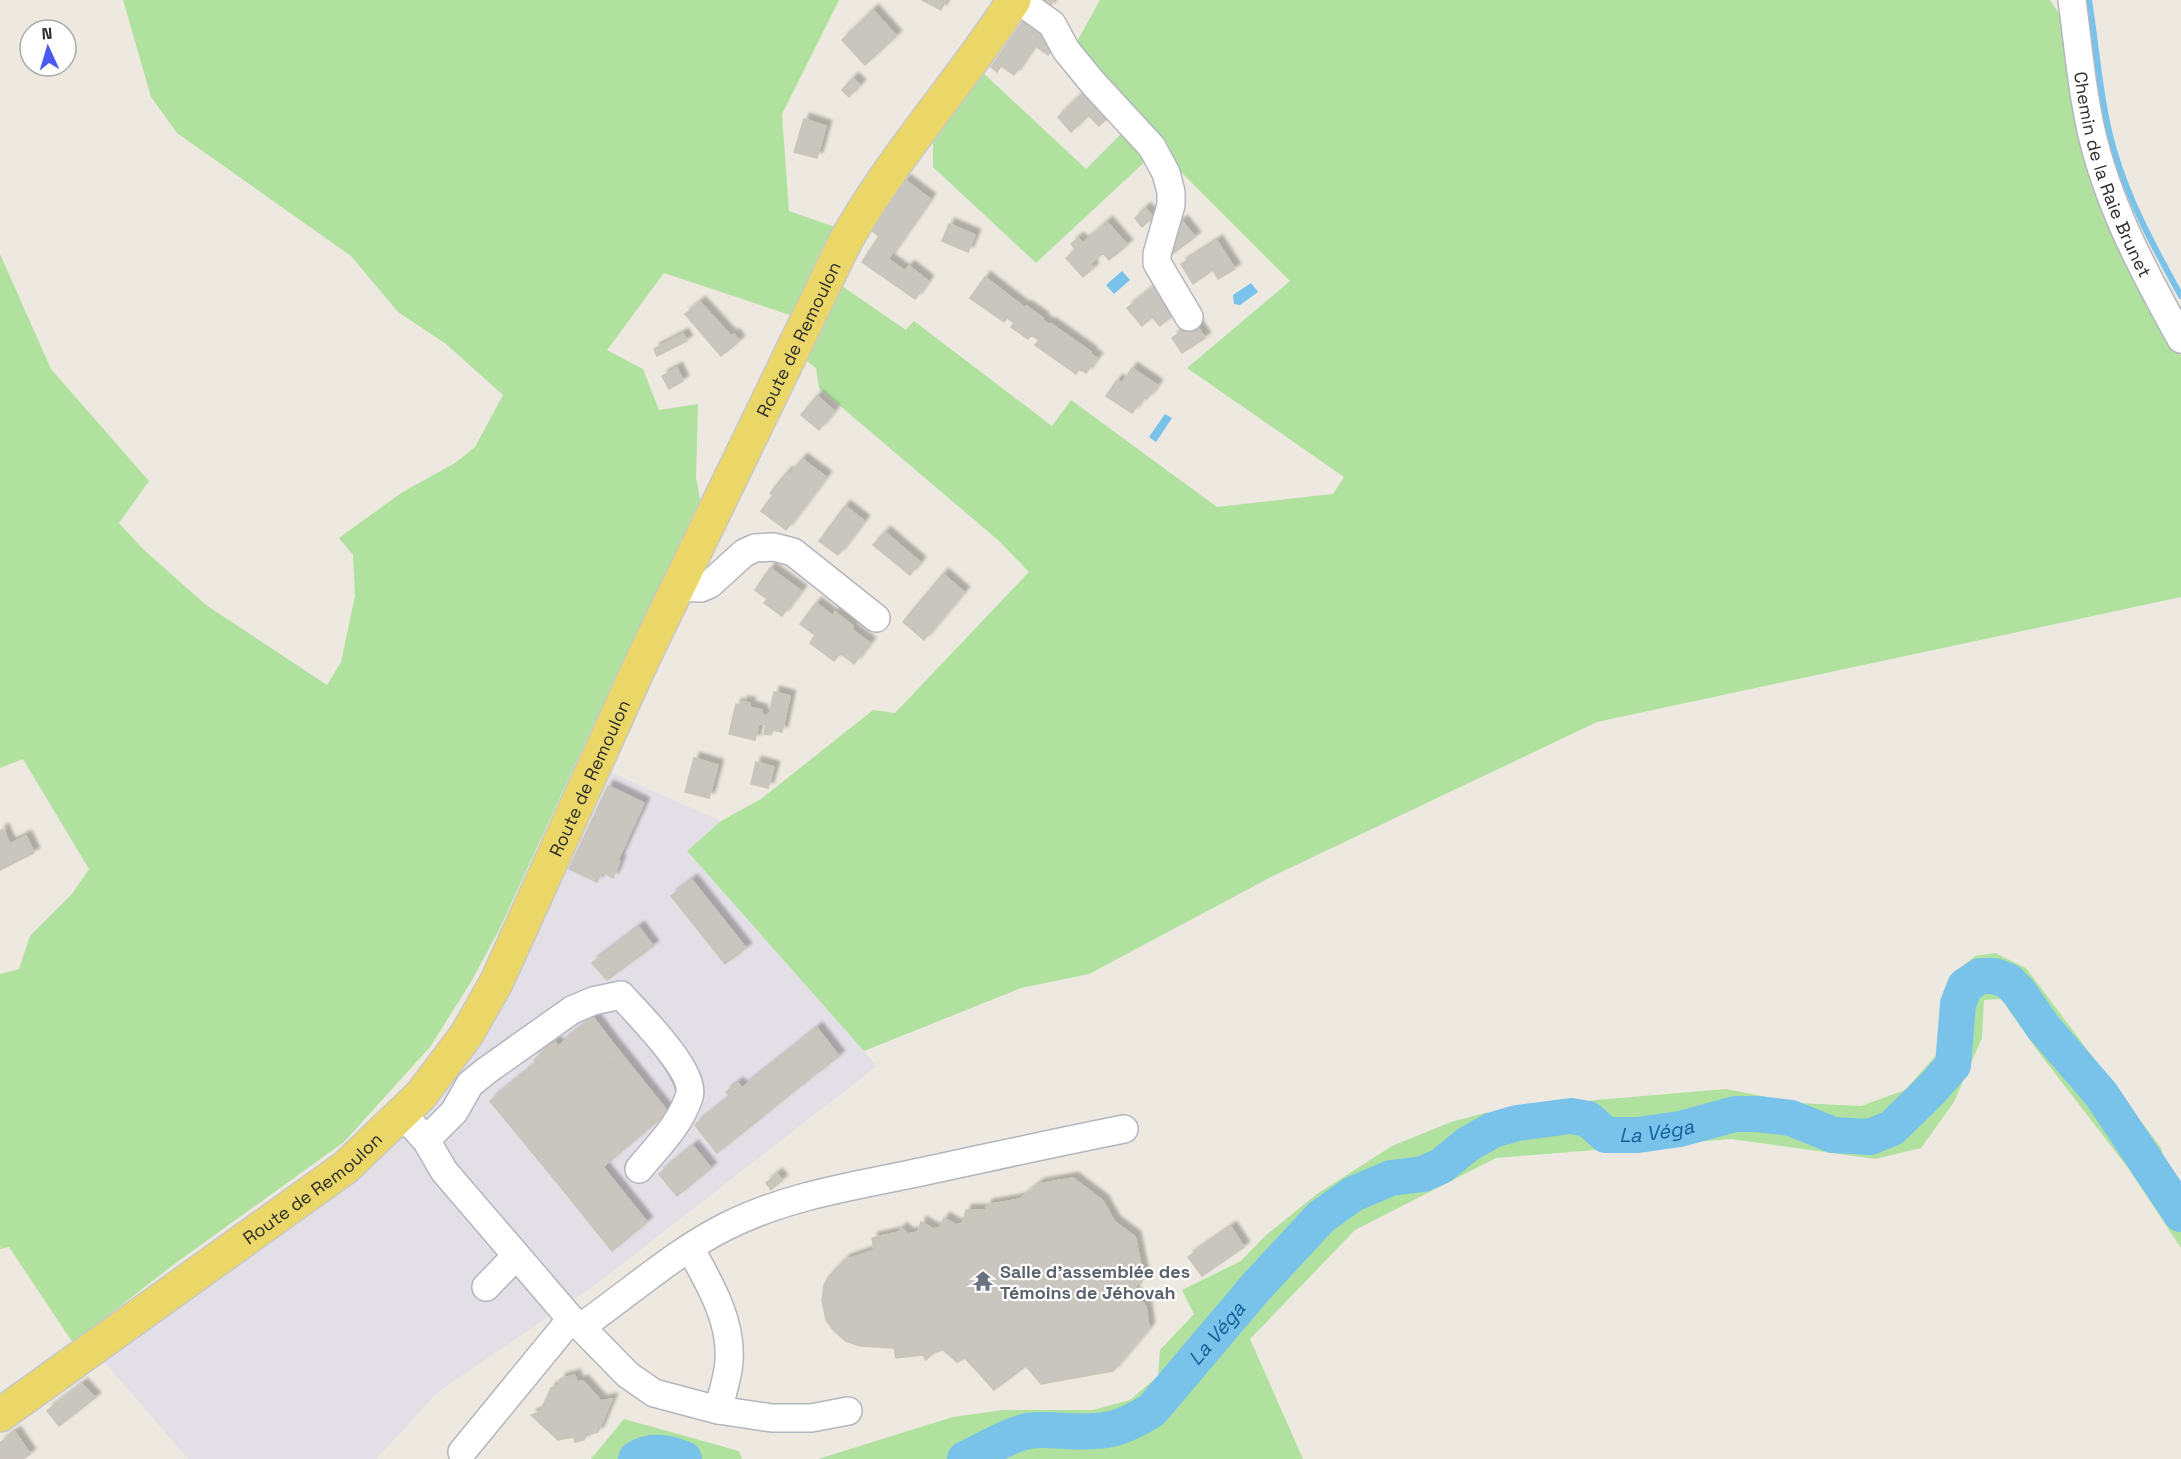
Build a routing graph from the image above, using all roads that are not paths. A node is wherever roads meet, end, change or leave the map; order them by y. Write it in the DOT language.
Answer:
graph roads {
  1 [pos="1014,0"];
  2 [pos="1018,0"];
  3 [pos="2072,0"];
  4 [pos="1189,317"];
  5 [pos="2181,339"];
  6 [pos="678,587"];
  7 [pos="876,618"];
  8 [pos="403,1115"];
  9 [pos="1124,1129"];
  10 [pos="426,1140"];
  11 [pos="639,1169"];
  12 [pos="690,1248"];
  13 [pos="516,1256"];
  14 [pos="486,1287"];
  15 [pos="576,1323"];
  16 [pos="718,1410"];
  17 [pos="848,1411"];
  18 [pos="0,1415"];
  19 [pos="462,1452"];
  1 -- 6 [label="main road, Route de Remoulon"];
  2 -- 4 [label="street"];
  3 -- 5 [label="street, Chemin de la Raie Brunet"];
  6 -- 7 [label="street"];
  6 -- 8 [label="main road, Route de Remoulon"];
  8 -- 10 [label="street"];
  8 -- 18 [label="main road, Route de Remoulon"];
  9 -- 12 [label="street"];
  10 -- 11 [label="street"];
  10 -- 13 [label="street"];
  12 -- 15 [label="street"];
  12 -- 16 [label="street"];
  13 -- 14 [label="street"];
  13 -- 15 [label="street"];
  15 -- 16 [label="street"];
  15 -- 19 [label="street"];
  16 -- 17 [label="street"];
}
